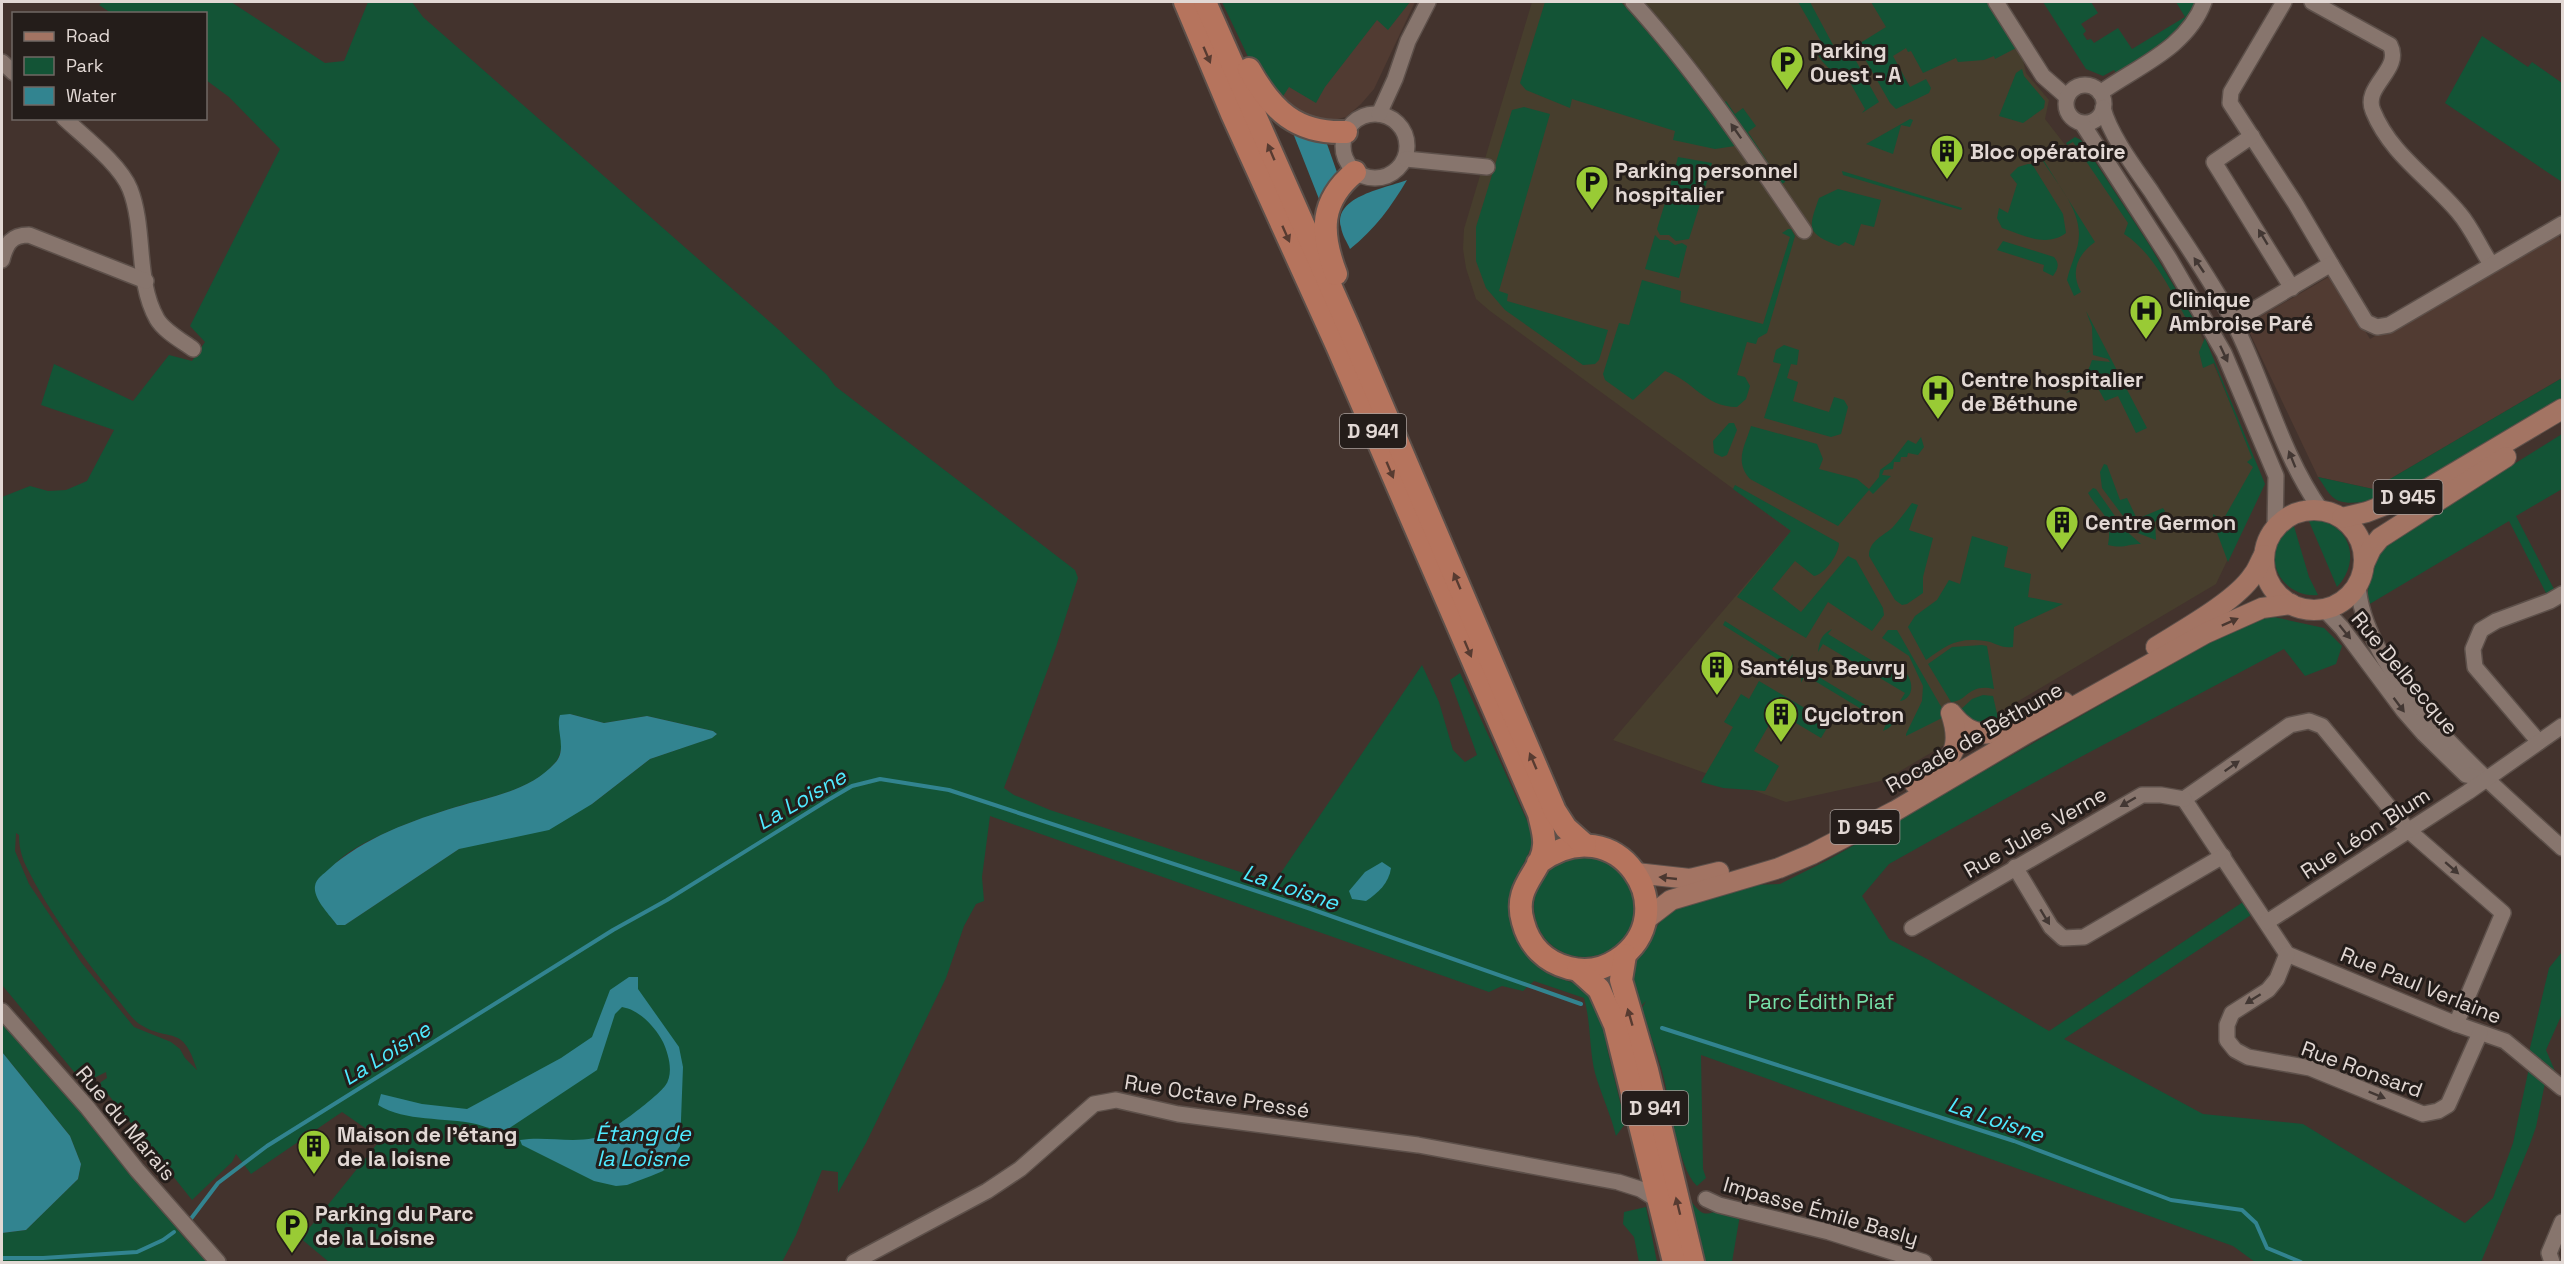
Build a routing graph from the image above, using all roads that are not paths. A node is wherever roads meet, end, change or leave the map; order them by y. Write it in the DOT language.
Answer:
graph roads {
  1 [pos="1185,2"];
  2 [pos="1204,2"];
  3 [pos="1216,2"];
  4 [pos="1428,2"];
  5 [pos="1633,2"];
  6 [pos="1996,2"];
  7 [pos="2204,2"];
  8 [pos="2284,2"];
  9 [pos="2312,2"];
  10 [pos="1395,79"];
  11 [pos="2100,93"];
  12 [pos="2067,97"];
  13 [pos="2103,108"];
  14 [pos="1379,114"];
  15 [pos="66,120"];
  16 [pos="1397,122"];
  17 [pos="2082,123"];
  18 [pos="1346,132"];
  19 [pos="2252,136"];
  20 [pos="1407,142"];
  21 [pos="1406,159"];
  22 [pos="1433,160"];
  23 [pos="1487,167"];
  24 [pos="1355,172"];
  25 [pos="2562,224"];
  26 [pos="1804,231"];
  27 [pos="2,260"];
  28 [pos="2331,264"];
  29 [pos="2491,264"];
  30 [pos="146,281"];
  31 [pos="2292,288"];
  32 [pos="2233,322"];
  33 [pos="193,349"];
  34 [pos="1364,364"];
  35 [pos="2562,409"];
  36 [pos="2562,422"];
  37 [pos="2321,510"];
  38 [pos="2342,518"];
  39 [pos="2275,529"];
  40 [pos="2264,555"];
  41 [pos="2364,564"];
  42 [pos="2358,585"];
  43 [pos="2562,594"];
  44 [pos="2291,604"];
  45 [pos="2324,609"];
  46 [pos="2064,702"];
  47 [pos="2562,726"];
  48 [pos="2539,742"];
  49 [pos="2486,779"];
  50 [pos="2184,799"];
  51 [pos="1881,808"];
  52 [pos="2408,830"];
  53 [pos="1585,845"];
  54 [pos="2562,848"];
  55 [pos="2223,856"];
  56 [pos="1538,863"];
  57 [pos="2015,867"];
  58 [pos="1636,873"];
  59 [pos="1645,920"];
  60 [pos="2267,922"];
  61 [pos="1912,928"];
  62 [pos="2287,954"];
  63 [pos="1625,955"];
  64 [pos="1578,970"];
  65 [pos="2,1011"];
  66 [pos="2456,1024"];
  67 [pos="2480,1033"];
  68 [pos="2562,1088"];
  69 [pos="1648,1156"];
  70 [pos="1618,1182"];
  71 [pos="1706,1199"];
  72 [pos="1659,1201"];
  73 [pos="2562,1222"];
  74 [pos="218,1263"];
  75 [pos="854,1263"];
  76 [pos="1674,1263"];
  77 [pos="1692,1263"];
  78 [pos="1924,1263"];
  79 [pos="2552,1263"];
  1 -- 56 [label="highway, D 941, one-way"];
  34 -- 2 [label="highway, D 941, one-way"];
  3 -- 18 [label="highway"];
  4 -- 10 [label="street"];
  26 -- 5 [label="street, one-way"];
  6 -- 12 [label="street"];
  7 -- 11 [label="street"];
  8 -- 19 [label="street"];
  9 -- 29 [label="street"];
  10 -- 14 [label="street"];
  10 -- 16 [label="street"];
  11 -- 12 [label="street"];
  11 -- 13 [label="street"];
  12 -- 17 [label="street"];
  13 -- 17 [label="street"];
  32 -- 13 [label="street, one-way"];
  14 -- 16 [label="street"];
  14 -- 18 [label="street"];
  15 -- 30 [label="street"];
  16 -- 20 [label="street"];
  17 -- 39 [label="street, one-way"];
  18 -- 24 [label="street"];
  19 -- 28 [label="street"];
  31 -- 19 [label="street, one-way"];
  20 -- 21 [label="street"];
  20 -- 22 [label="street"];
  21 -- 22 [label="street"];
  21 -- 24 [label="street"];
  22 -- 23 [label="street"];
  24 -- 34 [label="highway"];
  25 -- 29 [label="street"];
  27 -- 30 [label="street"];
  28 -- 29 [label="street"];
  28 -- 31 [label="street"];
  30 -- 33 [label="street"];
  31 -- 32 [label="street"];
  37 -- 32 [label="street, one-way"];
  53 -- 34 [label="highway, D 941, one-way"];
  35 -- 38 [label="main road, D 945"];
  36 -- 41 [label="main road, D 945"];
  37 -- 38 [label="main road"];
  37 -- 39 [label="main road"];
  38 -- 41 [label="main road"];
  39 -- 40 [label="main road"];
  40 -- 44 [label="main road"];
  40 -- 46 [label="main road, Rocade de Béthune / D 945"];
  41 -- 42 [label="main road"];
  42 -- 45 [label="main road"];
  42 -- 49 [label="street, Rue Delbecque"];
  43 -- 48 [label="street"];
  44 -- 45 [label="main road"];
  59 -- 44 [label="main road, Rocade de Béthune / D 945, one-way"];
  45 -- 49 [label="street, Rue Delbecque, one-way"];
  46 -- 51 [label="main road, Rocade de Béthune / D 945"];
  46 -- 51 [label="main road"];
  47 -- 48 [label="street, Rue Léon Blum"];
  48 -- 49 [label="street, Rue Léon Blum"];
  49 -- 52 [label="street, Rue Léon Blum"];
  49 -- 54 [label="street, Rue Delbecque"];
  50 -- 52 [label="street, one-way"];
  50 -- 55 [label="street"];
  50 -- 57 [label="street, Rue Jules Verne, one-way"];
  51 -- 58 [label="main road, Rocade de Béthune / D 945, one-way"];
  52 -- 60 [label="street, Rue Léon Blum"];
  52 -- 66 [label="street, one-way"];
  53 -- 56 [label="highway"];
  53 -- 58 [label="highway"];
  57 -- 55 [label="street, one-way"];
  55 -- 60 [label="street"];
  56 -- 64 [label="highway"];
  57 -- 61 [label="street, Rue Jules Verne"];
  58 -- 59 [label="highway"];
  59 -- 63 [label="highway"];
  60 -- 62 [label="street"];
  62 -- 66 [label="street, Rue Paul Verlaine"];
  62 -- 67 [label="street, Rue Ronsard, one-way"];
  63 -- 64 [label="highway"];
  77 -- 63 [label="highway, D 941, one-way"];
  64 -- 69 [label="highway, D 941"];
  65 -- 74 [label="street, Rue du Marais"];
  66 -- 67 [label="street, Rue Paul Verlaine"];
  67 -- 68 [label="street, Rue Paul Verlaine"];
  69 -- 70 [label="street"];
  69 -- 72 [label="highway, D 941"];
  70 -- 72 [label="street, Rue Octave Pressé"];
  70 -- 75 [label="street, Rue Octave Pressé"];
  71 -- 78 [label="street, Impasse Émile Basly"];
  72 -- 76 [label="highway, D 941"];
  73 -- 79 [label="street"];
}
